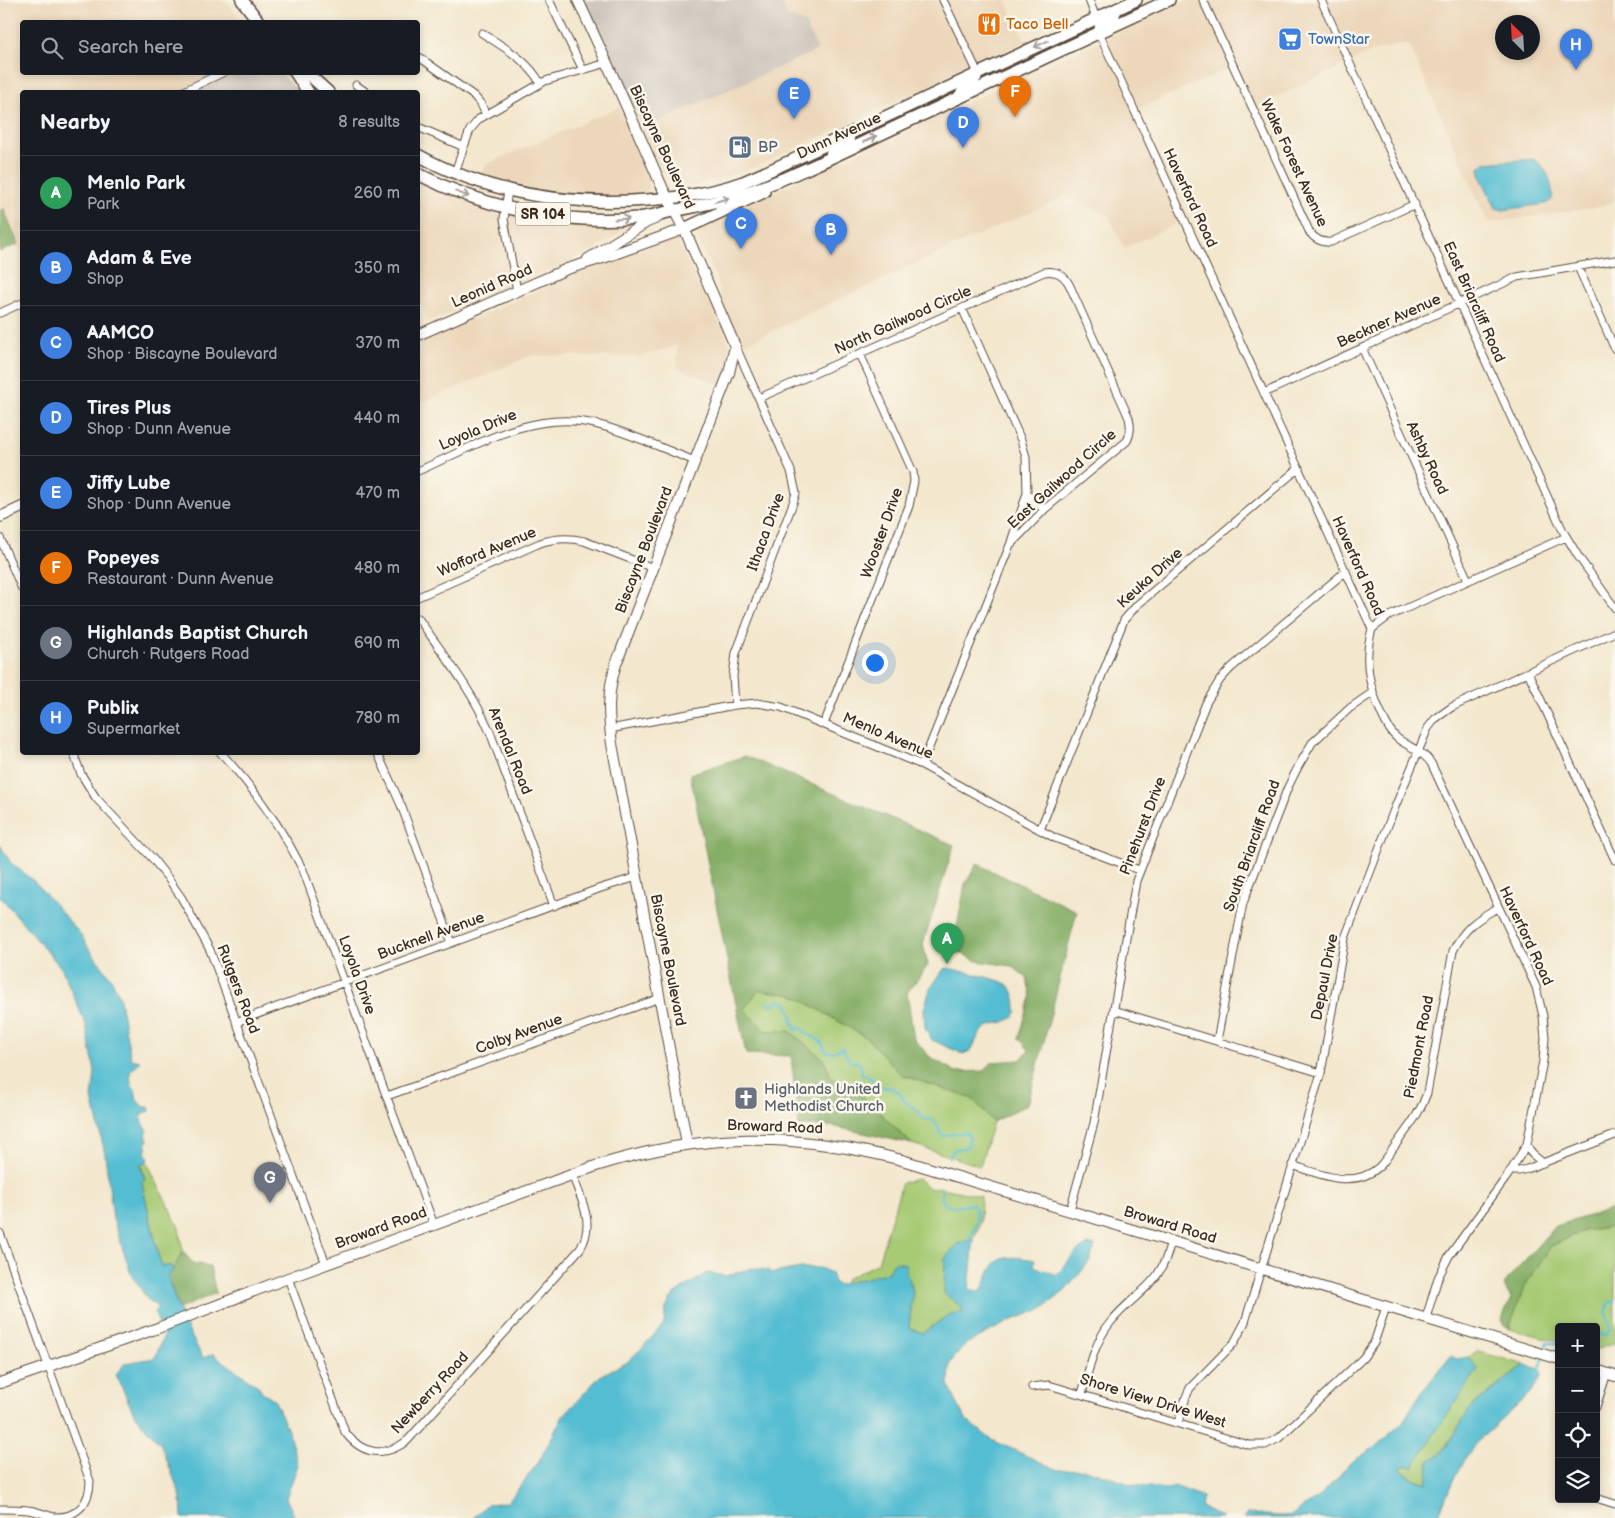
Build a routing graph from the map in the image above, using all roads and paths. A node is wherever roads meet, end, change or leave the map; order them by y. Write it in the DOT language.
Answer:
graph roads {
  1 [pos="242,0"];
  2 [pos="550,0"];
  3 [pos="578,0"];
  4 [pos="943,0"];
  5 [pos="1089,0"];
  6 [pos="1136,0"];
  7 [pos="1170,0"];
  8 [pos="1204,0"];
  9 [pos="1320,0"];
  10 [pos="1117,9"];
  11 [pos="1096,18"];
  12 [pos="257,20"];
  13 [pos="482,33"];
  14 [pos="1099,33"];
  15 [pos="1084,40"];
  16 [pos="420,57"];
  17 [pos="607,63"];
  18 [pos="582,70"];
  19 [pos="978,74"];
  20 [pos="218,75"];
  21 [pos="297,75"];
  22 [pos="309,75"];
  23 [pos="540,84"];
  24 [pos="356,85"];
  25 [pos="186,90"];
  26 [pos="307,90"];
  27 [pos="326,90"];
  28 [pos="363,90"];
  29 [pos="958,98"];
  30 [pos="486,115"];
  31 [pos="420,128"];
  32 [pos="856,130"];
  33 [pos="464,146"];
  34 [pos="420,155"];
  35 [pos="832,156"];
  36 [pos="810,166"];
  37 [pos="455,172"];
  38 [pos="420,175"];
  39 [pos="508,190"];
  40 [pos="668,200"];
  41 [pos="1415,204"];
  42 [pos="505,207"];
  43 [pos="674,211"];
  44 [pos="684,229"];
  45 [pos="1615,260"];
  46 [pos="578,265"];
  47 [pos="1578,266"];
  48 [pos="1059,273"];
  49 [pos="517,291"];
  50 [pos="1460,303"];
  51 [pos="20,304"];
  52 [pos="962,308"];
  53 [pos="0,313"];
  54 [pos="420,333"];
  55 [pos="735,346"];
  56 [pos="1362,348"];
  57 [pos="1615,349"];
  58 [pos="860,354"];
  59 [pos="1264,393"];
  60 [pos="758,398"];
  61 [pos="695,461"];
  62 [pos="1299,468"];
  63 [pos="420,470"];
  64 [pos="1027,493"];
  65 [pos="20,508"];
  66 [pos="1045,509"];
  67 [pos="0,517"];
  68 [pos="1566,536"];
  69 [pos="0,538"];
  70 [pos="1010,545"];
  71 [pos="654,568"];
  72 [pos="1346,571"];
  73 [pos="1468,580"];
  74 [pos="20,584"];
  75 [pos="420,596"];
  76 [pos="1615,608"];
  77 [pos="420,621"];
  78 [pos="1372,629"];
  79 [pos="1615,632"];
  80 [pos="1528,672"];
  81 [pos="1372,693"];
  82 [pos="735,705"];
  83 [pos="824,724"];
  84 [pos="610,729"];
  85 [pos="1418,751"];
  86 [pos="74,755"];
  87 [pos="223,755"];
  88 [pos="377,755"];
  89 [pos="922,765"];
  90 [pos="1040,830"];
  91 [pos="1615,860"];
  92 [pos="1139,870"];
  93 [pos="636,877"];
  94 [pos="554,906"];
  95 [pos="1498,908"];
  96 [pos="452,943"];
  97 [pos="345,982"];
  98 [pos="660,998"];
  99 [pos="1114,1010"];
  100 [pos="236,1022"];
  101 [pos="1217,1041"];
  102 [pos="1320,1073"];
  103 [pos="387,1096"];
  104 [pos="1615,1135"];
  105 [pos="687,1144"];
  106 [pos="1527,1145"];
  107 [pos="1543,1163"];
  108 [pos="1292,1165"];
  109 [pos="1510,1171"];
  110 [pos="572,1174"];
  111 [pos="1070,1210"];
  112 [pos="434,1225"];
  113 [pos="0,1233"];
  114 [pos="1171,1241"];
  115 [pos="4,1254"];
  116 [pos="326,1264"];
  117 [pos="1260,1268"];
  118 [pos="288,1278"];
  119 [pos="1386,1307"];
  120 [pos="1426,1318"];
  121 [pos="1555,1358"];
  122 [pos="48,1366"];
  123 [pos="1611,1375"];
  124 [pos="0,1383"];
  125 [pos="1032,1387"];
  126 [pos="1082,1394"];
  127 [pos="1600,1398"];
  128 [pos="1178,1423"];
  129 [pos="1600,1499"];
  130 [pos="1615,1504"];
  131 [pos="0,1510"];
  1 -- 12 [label="main road"];
  2 -- 18 [label="street"];
  3 -- 17 [label="street, Biscayne Boulevard"];
  4 -- 19 [label="street"];
  5 -- 11 [label="street"];
  6 -- 10 [label="main road, Dunn Avenue / SR 104"];
  7 -- 14 [label="main road, Dunn Avenue / SR 104"];
  8 -- 41 [label="street, Wake Forest Avenue"];
  9 -- 41 [label="street, East Briarcliff Road"];
  10 -- 11 [label="main road, Dunn Avenue / SR 104"];
  10 -- 14 [label="street"];
  11 -- 15 [label="street"];
  11 -- 19 [label="main road, Dunn Avenue / SR 104, one-way"];
  13 -- 23 [label="street"];
  14 -- 15 [label="main road, Dunn Avenue / SR 104"];
  14 -- 59 [label="street, Haverford Road"];
  15 -- 29 [label="main road, Dunn Avenue / SR 104"];
  16 -- 30 [label="street"];
  17 -- 18 [label="street"];
  17 -- 40 [label="street, Biscayne Boulevard"];
  18 -- 23 [label="street"];
  19 -- 29 [label="street"];
  19 -- 32 [label="main road, Dunn Avenue / SR 104"];
  20 -- 25 [label="street"];
  21 -- 26 [label="main road"];
  22 -- 27 [label="main road"];
  23 -- 30 [label="street"];
  24 -- 28 [label="street"];
  35 -- 29 [label="main road, Dunn Avenue / SR 104, one-way"];
  30 -- 33 [label="street"];
  31 -- 33 [label="street"];
  32 -- 35 [label="street"];
  32 -- 40 [label="main road, Dunn Avenue / SR 104"];
  33 -- 37 [label="street"];
  34 -- 37 [label="main road, Dunn Avenue / SR 104"];
  35 -- 36 [label="main road, Dunn Avenue / SR 104"];
  43 -- 36 [label="main road, Dunn Avenue / SR 104, one-way"];
  36 -- 44 [label="main road"];
  37 -- 39 [label="main road, Dunn Avenue / SR 104"];
  38 -- 42 [label="main road, Dunn Avenue / SR 104, one-way"];
  39 -- 40 [label="main road, Dunn Avenue / SR 104"];
  39 -- 42 [label="street"];
  40 -- 43 [label="street, Biscayne Boulevard"];
  41 -- 50 [label="street, East Briarcliff Road"];
  42 -- 43 [label="main road, Dunn Avenue / SR 104, one-way"];
  42 -- 49 [label="street"];
  43 -- 44 [label="street, Biscayne Boulevard"];
  43 -- 46 [label="street, Leonid Road"];
  44 -- 46 [label="street, Leonid Road"];
  44 -- 55 [label="street, Biscayne Boulevard"];
  45 -- 47 [label="street, Beckner Avenue"];
  46 -- 49 [label="street, Leonid Road"];
  47 -- 50 [label="street, Beckner Avenue"];
  47 -- 57 [label="street"];
  48 -- 52 [label="street, North Gailwood Circle"];
  48 -- 66 [label="street, East Gailwood Circle"];
  49 -- 54 [label="street, Leonid Road"];
  50 -- 56 [label="street, Beckner Avenue"];
  50 -- 68 [label="street, East Briarcliff Road"];
  51 -- 53 [label="street"];
  52 -- 58 [label="street, North Gailwood Circle"];
  52 -- 64 [label="street"];
  55 -- 60 [label="street, Ithaca Drive"];
  55 -- 61 [label="street, Biscayne Boulevard"];
  56 -- 59 [label="street, Beckner Avenue"];
  56 -- 73 [label="street, Ashby Road"];
  58 -- 60 [label="street, North Gailwood Circle"];
  58 -- 83 [label="street, Wooster Drive"];
  59 -- 62 [label="street, Haverford Road"];
  60 -- 82 [label="street, Ithaca Drive"];
  61 -- 63 [label="street, Loyola Drive"];
  61 -- 71 [label="street, Biscayne Boulevard"];
  62 -- 72 [label="street, Haverford Road"];
  62 -- 90 [label="street, Keuka Drive"];
  64 -- 66 [label="street"];
  64 -- 70 [label="street"];
  65 -- 67 [label="street"];
  66 -- 70 [label="street, East Gailwood Circle"];
  68 -- 73 [label="street"];
  68 -- 76 [label="street, East Briarcliff Road"];
  69 -- 74 [label="street"];
  70 -- 89 [label="street, East Gailwood Circle"];
  71 -- 75 [label="street, Wofford Avenue"];
  71 -- 84 [label="street, Biscayne Boulevard"];
  72 -- 78 [label="street, Haverford Road"];
  72 -- 92 [label="street, Pinehurst Drive"];
  73 -- 78 [label="street"];
  77 -- 94 [label="street, Arendal Road"];
  78 -- 81 [label="street, Haverford Road"];
  79 -- 80 [label="street, Depaul Drive"];
  80 -- 85 [label="street, Depaul Drive"];
  80 -- 91 [label="street"];
  81 -- 85 [label="street, Haverford Road"];
  81 -- 101 [label="street, South Briarcliff Road"];
  82 -- 83 [label="street, Menlo Avenue"];
  82 -- 84 [label="street, Menlo Avenue"];
  83 -- 89 [label="street, Menlo Avenue"];
  84 -- 93 [label="street, Biscayne Boulevard"];
  85 -- 95 [label="street, Haverford Road"];
  85 -- 102 [label="street, Depaul Drive"];
  86 -- 100 [label="street, Rutgers Road"];
  87 -- 97 [label="street, Loyola Drive"];
  88 -- 96 [label="street"];
  89 -- 90 [label="street, Menlo Avenue"];
  90 -- 92 [label="street, Menlo Avenue"];
  92 -- 99 [label="street, Pinehurst Drive"];
  93 -- 94 [label="street, Bucknell Avenue"];
  93 -- 98 [label="street, Biscayne Boulevard"];
  94 -- 96 [label="street, Bucknell Avenue"];
  95 -- 106 [label="street, Haverford Road"];
  95 -- 108 [label="street, Piedmont Road"];
  96 -- 97 [label="street, Bucknell Avenue"];
  97 -- 100 [label="street, Bucknell Avenue"];
  97 -- 103 [label="street, Loyola Drive"];
  98 -- 103 [label="street, Colby Avenue"];
  98 -- 105 [label="street, Biscayne Boulevard"];
  99 -- 101 [label="street"];
  99 -- 111 [label="street, Pinehurst Drive"];
  100 -- 116 [label="street, Rutgers Road"];
  101 -- 102 [label="street"];
  102 -- 108 [label="street, Depaul Drive"];
  103 -- 112 [label="street, Loyola Drive"];
  104 -- 107 [label="street"];
  105 -- 110 [label="street, Broward Road"];
  105 -- 111 [label="street, Broward Road"];
  106 -- 107 [label="street"];
  106 -- 109 [label="street, Haverford Road"];
  107 -- 109 [label="street"];
  108 -- 117 [label="street, Depaul Drive"];
  109 -- 120 [label="street, Haverford Road"];
  110 -- 112 [label="street, Broward Road"];
  110 -- 118 [label="street, Newberry Road"];
  111 -- 114 [label="street, Broward Road"];
  112 -- 116 [label="street, Broward Road"];
  113 -- 115 [label="street"];
  114 -- 117 [label="street, Broward Road"];
  114 -- 126 [label="street"];
  115 -- 122 [label="street"];
  116 -- 118 [label="street, Broward Road"];
  117 -- 119 [label="street, Broward Road"];
  117 -- 128 [label="street, Depaul Drive"];
  118 -- 122 [label="street, Broward Road"];
  119 -- 120 [label="street, Broward Road"];
  119 -- 128 [label="street, Shore View Drive West"];
  120 -- 121 [label="street, Broward Road"];
  122 -- 124 [label="street, Broward Road"];
  122 -- 131 [label="street"];
  123 -- 127 [label="street"];
  125 -- 126 [label="street, Shore View Drive West"];
  126 -- 128 [label="street, Shore View Drive West"];
  129 -- 130 [label="street"];
}
